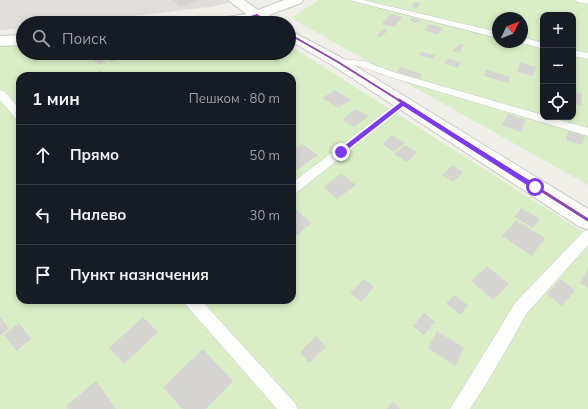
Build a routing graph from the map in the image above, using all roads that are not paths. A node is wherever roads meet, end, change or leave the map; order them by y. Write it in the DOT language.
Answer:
graph roads {
  1 [pos="235,0"];
  2 [pos="296,0"];
  3 [pos="353,0"];
  4 [pos="580,0"];
  5 [pos="588,2"];
  6 [pos="257,15"];
  7 [pos="254,16"];
  8 [pos="492,34"];
  9 [pos="296,38"];
  10 [pos="16,40"];
  11 [pos="0,41"];
  12 [pos="528,42"];
  13 [pos="540,45"];
  14 [pos="576,54"];
  15 [pos="588,56"];
  16 [pos="338,62"];
  17 [pos="0,93"];
  18 [pos="403,103"];
  19 [pos="16,111"];
  20 [pos="588,132"];
  21 [pos="296,187"];
  22 [pos="588,220"];
  23 [pos="588,236"];
  24 [pos="195,304"];
  25 [pos="289,409"];
  26 [pos="459,409"];
  1 -- 6 [label="street"];
  2 -- 6 [label="street"];
  3 -- 8 [label="lane"];
  4 -- 5 [label="lane"];
  6 -- 7 [label="street"];
  9 -- 16 [label="street"];
  10 -- 11 [label="street"];
  12 -- 13 [label="lane"];
  14 -- 15 [label="lane"];
  16 -- 18 [label="street"];
  16 -- 20 [label="lane"];
  17 -- 19 [label="lane"];
  18 -- 21 [label="lane"];
  18 -- 22 [label="street"];
  23 -- 26 [label="lane"];
  24 -- 25 [label="lane"];
}
